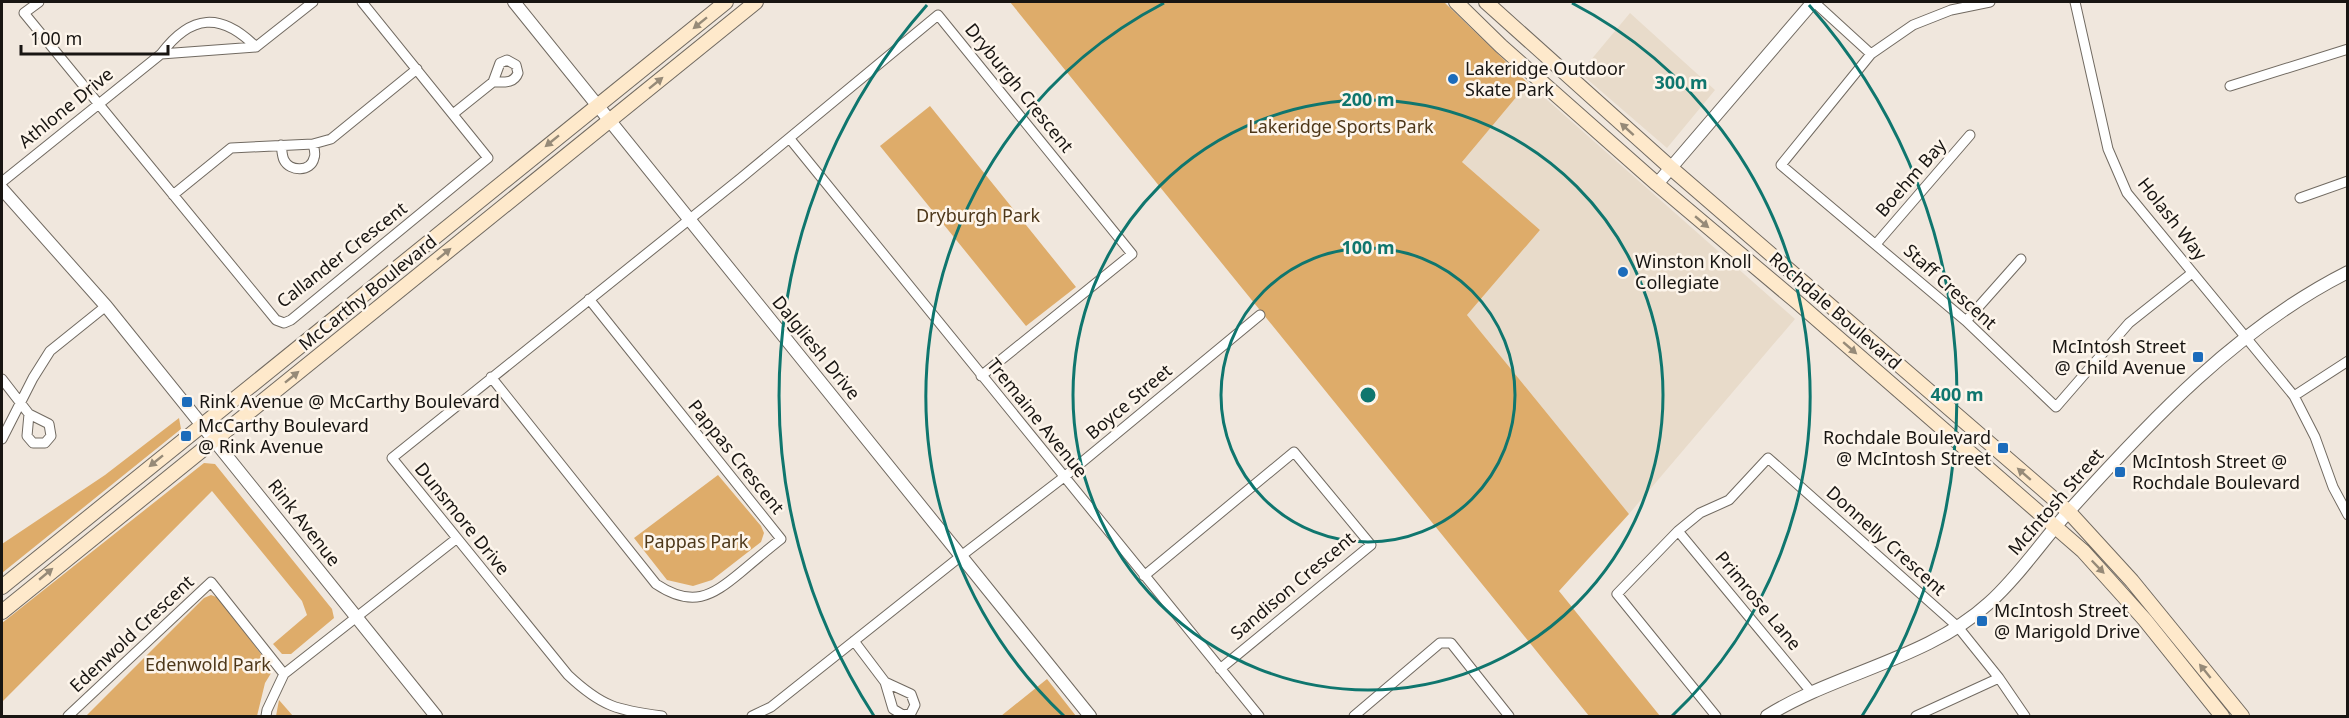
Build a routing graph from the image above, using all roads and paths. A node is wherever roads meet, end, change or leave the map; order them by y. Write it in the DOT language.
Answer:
graph roads {
  1 [pos="39,2"];
  2 [pos="313,2"];
  3 [pos="362,2"];
  4 [pos="514,2"];
  5 [pos="726,2"];
  6 [pos="756,2"];
  7 [pos="1456,2"];
  8 [pos="1486,2"];
  9 [pos="1814,2"];
  10 [pos="1990,2"];
  11 [pos="2075,2"];
  12 [pos="256,46"];
  13 [pos="2348,49"];
  14 [pos="161,54"];
  15 [pos="1871,54"];
  16 [pos="417,69"];
  17 [pos="493,82"];
  18 [pos="2230,86"];
  19 [pos="98,103"];
  20 [pos="598,105"];
  21 [pos="453,114"];
  22 [pos="610,120"];
  23 [pos="1970,135"];
  24 [pos="790,139"];
  25 [pos="313,144"];
  26 [pos="281,145"];
  27 [pos="1671,168"];
  28 [pos="2348,181"];
  29 [pos="2,182"];
  30 [pos="1657,184"];
  31 [pos="2,189"];
  32 [pos="173,195"];
  33 [pos="2300,198"];
  34 [pos="688,219"];
  35 [pos="1876,244"];
  36 [pos="2021,259"];
  37 [pos="2348,272"];
  38 [pos="2192,273"];
  39 [pos="589,299"];
  40 [pos="106,306"];
  41 [pos="1260,315"];
  42 [pos="1966,321"];
  43 [pos="2245,338"];
  44 [pos="2348,361"];
  45 [pos="981,376"];
  46 [pos="491,378"];
  47 [pos="2,379"];
  48 [pos="2294,396"];
  49 [pos="21,402"];
  50 [pos="29,414"];
  51 [pos="201,424"];
  52 [pos="2,439"];
  53 [pos="214,440"];
  54 [pos="1064,477"];
  55 [pos="2068,512"];
  56 [pos="2348,515"];
  57 [pos="2056,527"];
  58 [pos="1678,531"];
  59 [pos="456,539"];
  60 [pos="961,556"];
  61 [pos="1144,576"];
  62 [pos="2,587"];
  63 [pos="2,612"];
  64 [pos="356,618"];
  65 [pos="1958,627"];
  66 [pos="854,641"];
  67 [pos="1220,669"];
  68 [pos="284,674"];
  69 [pos="1999,678"];
  70 [pos="885,682"];
  71 [pos="1812,693"];
  72 [pos="68,717"];
  73 [pos="266,717"];
  74 [pos="436,717"];
  75 [pos="662,717"];
  76 [pos="752,717"];
  77 [pos="1090,717"];
  78 [pos="1259,717"];
  79 [pos="1354,717"];
  80 [pos="1509,717"];
  81 [pos="1716,717"];
  82 [pos="1767,717"];
  83 [pos="1916,717"];
  84 [pos="2025,717"];
  85 [pos="2222,717"];
  86 [pos="2242,717"];
  1 -- 19 [label="street, Callander Crescent"];
  2 -- 12 [label="street"];
  3 -- 16 [label="street, Callander Crescent"];
  4 -- 20 [label="street, Dalgliesh Drive"];
  5 -- 20 [label="main road, McCarthy Boulevard, one-way"];
  22 -- 6 [label="main road, McCarthy Boulevard, one-way"];
  7 -- 30 [label="main road, Rochdale Boulevard"];
  27 -- 8 [label="main road, Rochdale Boulevard, one-way"];
  9 -- 15 [label="street"];
  9 -- 27 [label="street"];
  10 -- 15 [label="street"];
  11 -- 38 [label="street, Holash Way"];
  12 -- 14 [label="street"];
  12 -- 14 [label="street, Athlone Drive"];
  13 -- 18 [label="street"];
  14 -- 19 [label="street, Athlone Drive"];
  15 -- 35 [label="street, Staff Crescent"];
  16 -- 21 [label="street, Callander Crescent"];
  16 -- 25 [label="street"];
  17 -- 21 [label="street"];
  19 -- 29 [label="street, Athlone Drive"];
  19 -- 32 [label="street, Callander Crescent"];
  20 -- 22 [label="street, Dalgliesh Drive"];
  20 -- 51 [label="main road, McCarthy Boulevard, one-way"];
  21 -- 32 [label="street, Callander Crescent"];
  22 -- 34 [label="street, Dalgliesh Drive"];
  53 -- 22 [label="main road, McCarthy Boulevard, one-way"];
  23 -- 35 [label="street, Boehm Bay"];
  24 -- 34 [label="street, Dryburgh Crescent"];
  24 -- 45 [label="street, Tremaine Avenue"];
  24 -- 45 [label="street, Dryburgh Crescent"];
  25 -- 26 [label="street"];
  25 -- 26 [label="street"];
  26 -- 32 [label="street"];
  27 -- 30 [label="street"];
  55 -- 27 [label="main road, Rochdale Boulevard, one-way"];
  28 -- 33 [label="street"];
  30 -- 57 [label="main road, Rochdale Boulevard, one-way"];
  31 -- 40 [label="street, Rink Avenue"];
  34 -- 39 [label="street, Dunsmore Drive"];
  34 -- 60 [label="street, Dalgliesh Drive"];
  35 -- 42 [label="street, Staff Crescent"];
  36 -- 42 [label="street"];
  37 -- 43 [label="street, McIntosh Street"];
  38 -- 42 [label="street, Staff Crescent"];
  38 -- 43 [label="street, Holash Way"];
  39 -- 46 [label="street, Dunsmore Drive"];
  39 -- 46 [label="street, Pappas Crescent"];
  40 -- 49 [label="street"];
  40 -- 51 [label="street, Rink Avenue"];
  41 -- 54 [label="street, Boyce Street"];
  43 -- 48 [label="street, Holash Way"];
  43 -- 55 [label="street, McIntosh Street"];
  44 -- 48 [label="street"];
  45 -- 54 [label="street, Tremaine Avenue"];
  46 -- 59 [label="street, Dunsmore Drive"];
  47 -- 49 [label="street"];
  48 -- 56 [label="street, Holash Way"];
  49 -- 50 [label="street"];
  49 -- 52 [label="street"];
  51 -- 53 [label="street, Rink Avenue"];
  51 -- 62 [label="main road, McCarthy Boulevard, one-way"];
  63 -- 53 [label="main road, McCarthy Boulevard, one-way"];
  53 -- 64 [label="street, Rink Avenue"];
  54 -- 60 [label="street, Boyce Street"];
  54 -- 61 [label="street, Tremaine Avenue"];
  55 -- 57 [label="street, McIntosh Street"];
  86 -- 55 [label="main road, Rochdale Boulevard, one-way"];
  57 -- 65 [label="street, McIntosh Street"];
  57 -- 85 [label="main road, Rochdale Boulevard, one-way"];
  58 -- 65 [label="street, Donnelly Crescent"];
  58 -- 71 [label="street, Primrose Lane"];
  58 -- 81 [label="street, Donnelly Crescent"];
  59 -- 64 [label="street"];
  59 -- 75 [label="street, Dunsmore Drive"];
  60 -- 66 [label="street"];
  60 -- 77 [label="street, Dalgliesh Drive"];
  61 -- 67 [label="street, Tremaine Avenue"];
  61 -- 67 [label="street, Sandison Crescent"];
  64 -- 68 [label="street"];
  64 -- 74 [label="street, Rink Avenue"];
  65 -- 69 [label="street"];
  65 -- 71 [label="street, McIntosh Street"];
  66 -- 70 [label="street"];
  66 -- 76 [label="street"];
  67 -- 78 [label="street, Tremaine Avenue"];
  68 -- 72 [label="street, Edenwold Crescent"];
  68 -- 73 [label="street"];
  69 -- 83 [label="street"];
  69 -- 84 [label="street"];
  71 -- 82 [label="street, McIntosh Street"];
  79 -- 80 [label="street"];
}
